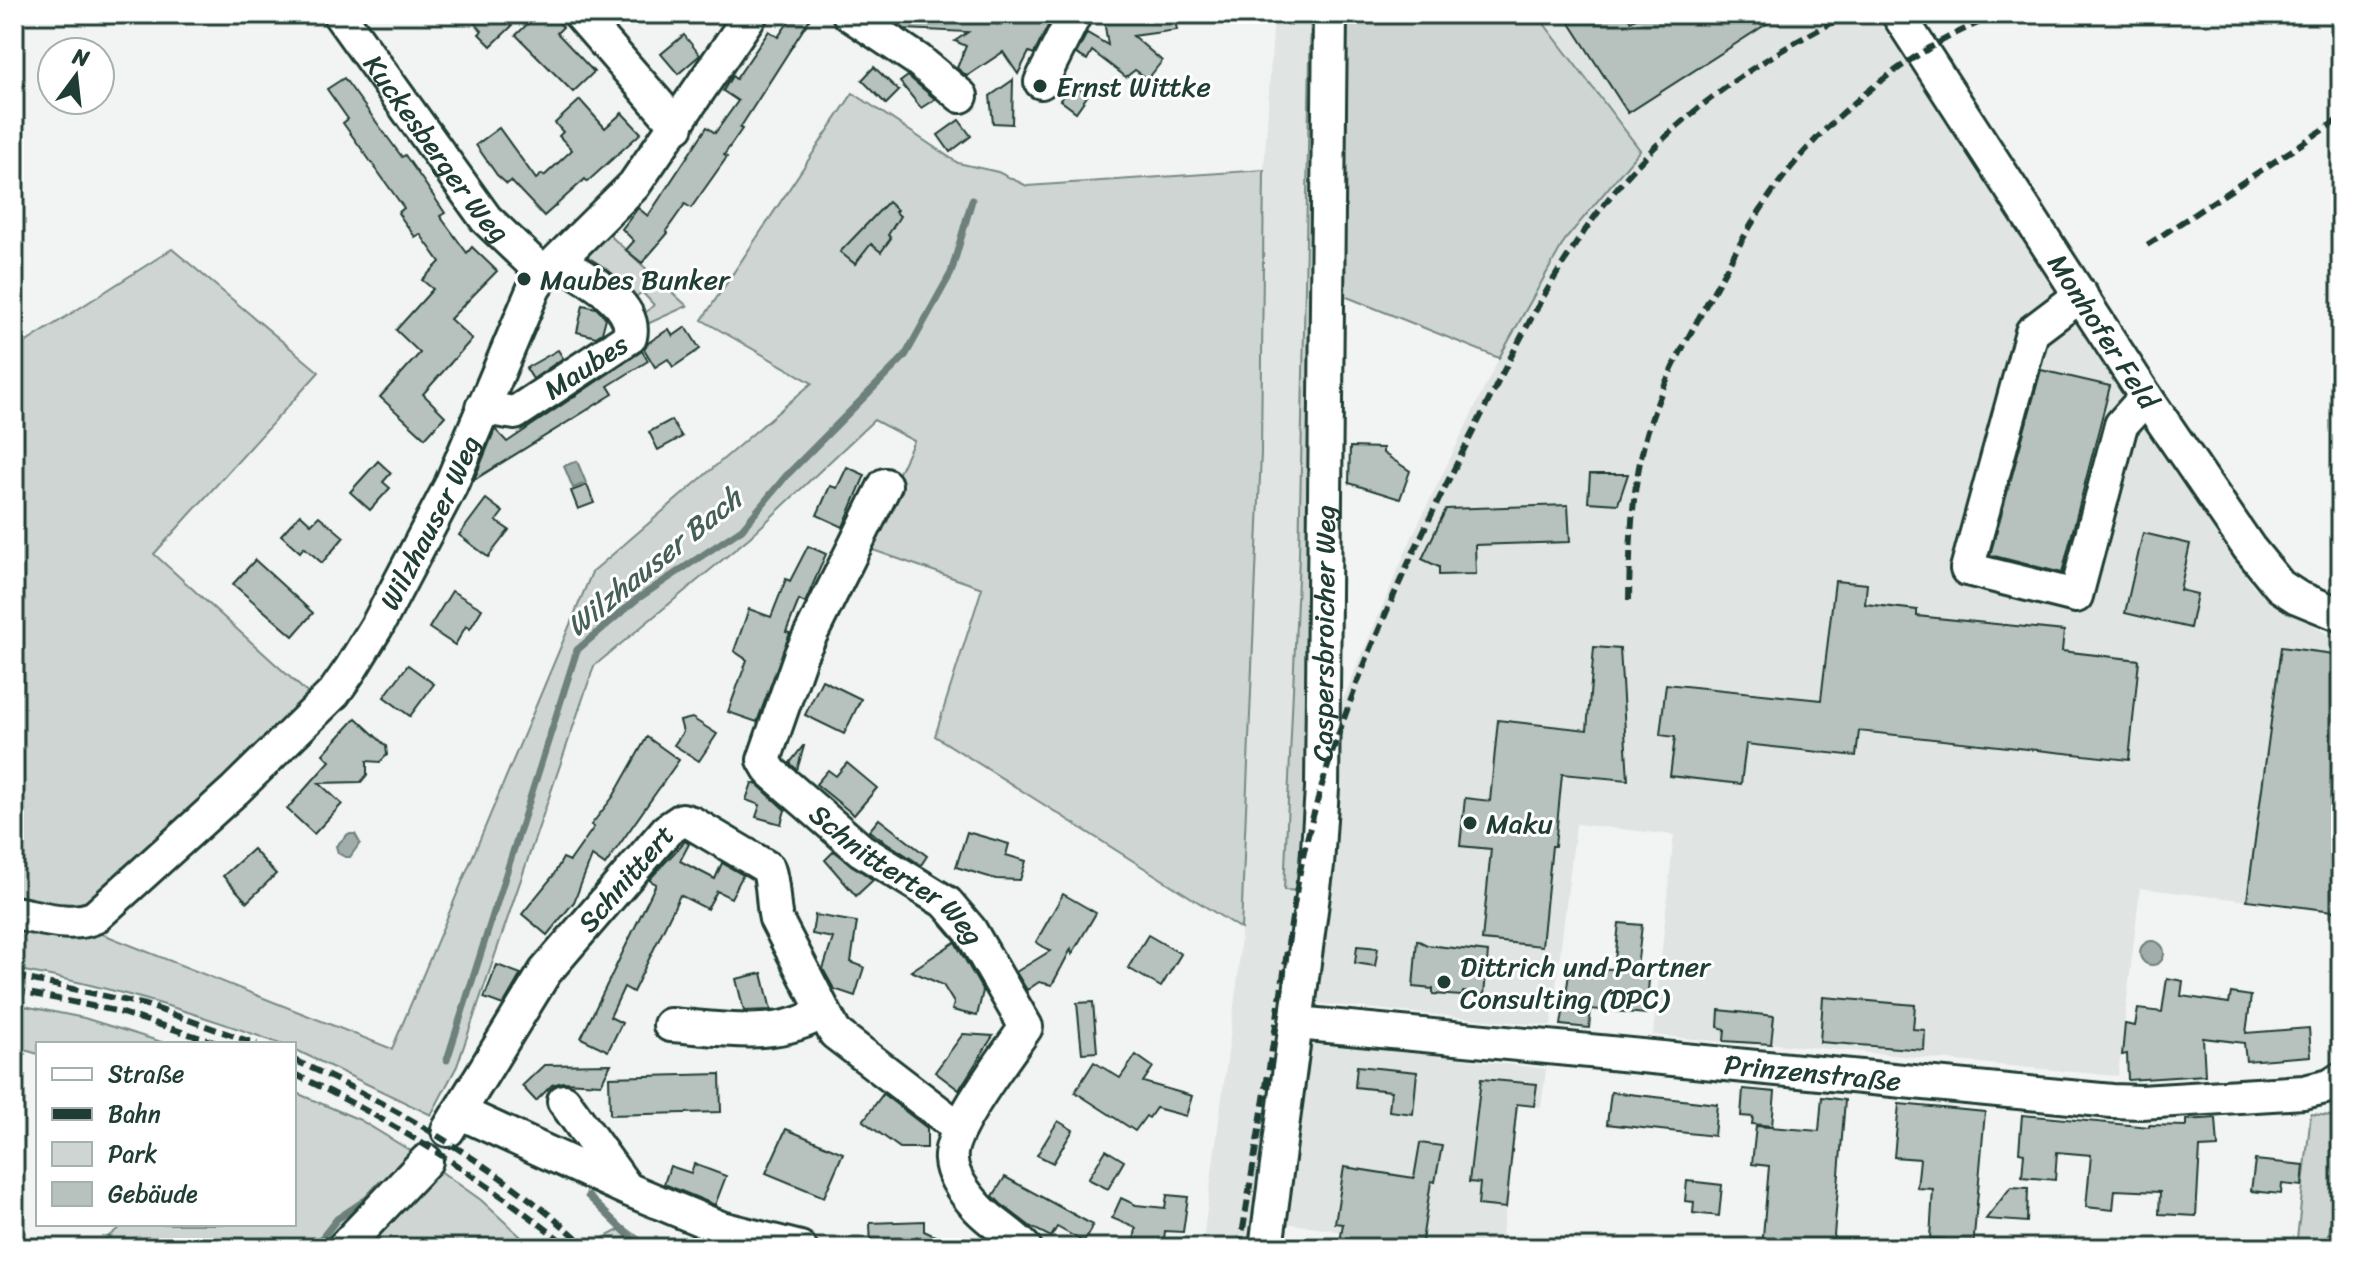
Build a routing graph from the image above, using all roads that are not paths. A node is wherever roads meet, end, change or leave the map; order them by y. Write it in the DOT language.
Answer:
graph roads {
  1 [pos="339,14"];
  2 [pos="580,14"];
  3 [pos="751,14"];
  4 [pos="849,14"];
  5 [pos="1075,14"];
  6 [pos="1330,14"];
  7 [pos="1898,14"];
  8 [pos="1041,82"];
  9 [pos="961,96"];
  10 [pos="677,126"];
  11 [pos="552,268"];
  12 [pos="2081,295"];
  13 [pos="2146,397"];
  14 [pos="482,408"];
  15 [pos="885,485"];
  16 [pos="2341,615"];
  17 [pos="14,913"];
  18 [pos="822,1012"];
  19 [pos="1297,1023"];
  20 [pos="670,1025"];
  21 [pos="2335,1083"];
  22 [pos="564,1101"];
  23 [pos="959,1128"];
  24 [pos="426,1161"];
  25 [pos="627,1189"];
  26 [pos="343,1248"];
  27 [pos="800,1248"];
  28 [pos="1025,1248"];
  29 [pos="1266,1248"];
  1 -- 11 [label="street, Kuckesberger Weg"];
  2 -- 10 [label="street"];
  3 -- 10 [label="street, Wilzhauser Weg"];
  4 -- 9 [label="street"];
  5 -- 8 [label="street"];
  6 -- 19 [label="street, Caspersbroicher Weg"];
  7 -- 12 [label="street, Monhofer Feld"];
  10 -- 11 [label="street, Wilzhauser Weg"];
  11 -- 14 [label="street, Wilzhauser Weg"];
  11 -- 14 [label="street, Maubes"];
  12 -- 13 [label="street, Monhofer Feld"];
  12 -- 13 [label="street"];
  13 -- 16 [label="street, Monhofer Feld"];
  14 -- 17 [label="street, Wilzhauser Weg"];
  15 -- 23 [label="street, Schnitterter Weg"];
  18 -- 20 [label="street"];
  18 -- 23 [label="street, Schnittert"];
  18 -- 25 [label="street, Schnittert"];
  19 -- 21 [label="street, Prinzenstraße"];
  19 -- 29 [label="street, Caspersbroicher Weg"];
  22 -- 25 [label="street"];
  23 -- 28 [label="street, Schnitterter Weg"];
  24 -- 26 [label="street"];
  25 -- 27 [label="street, Schnittert"];
}
